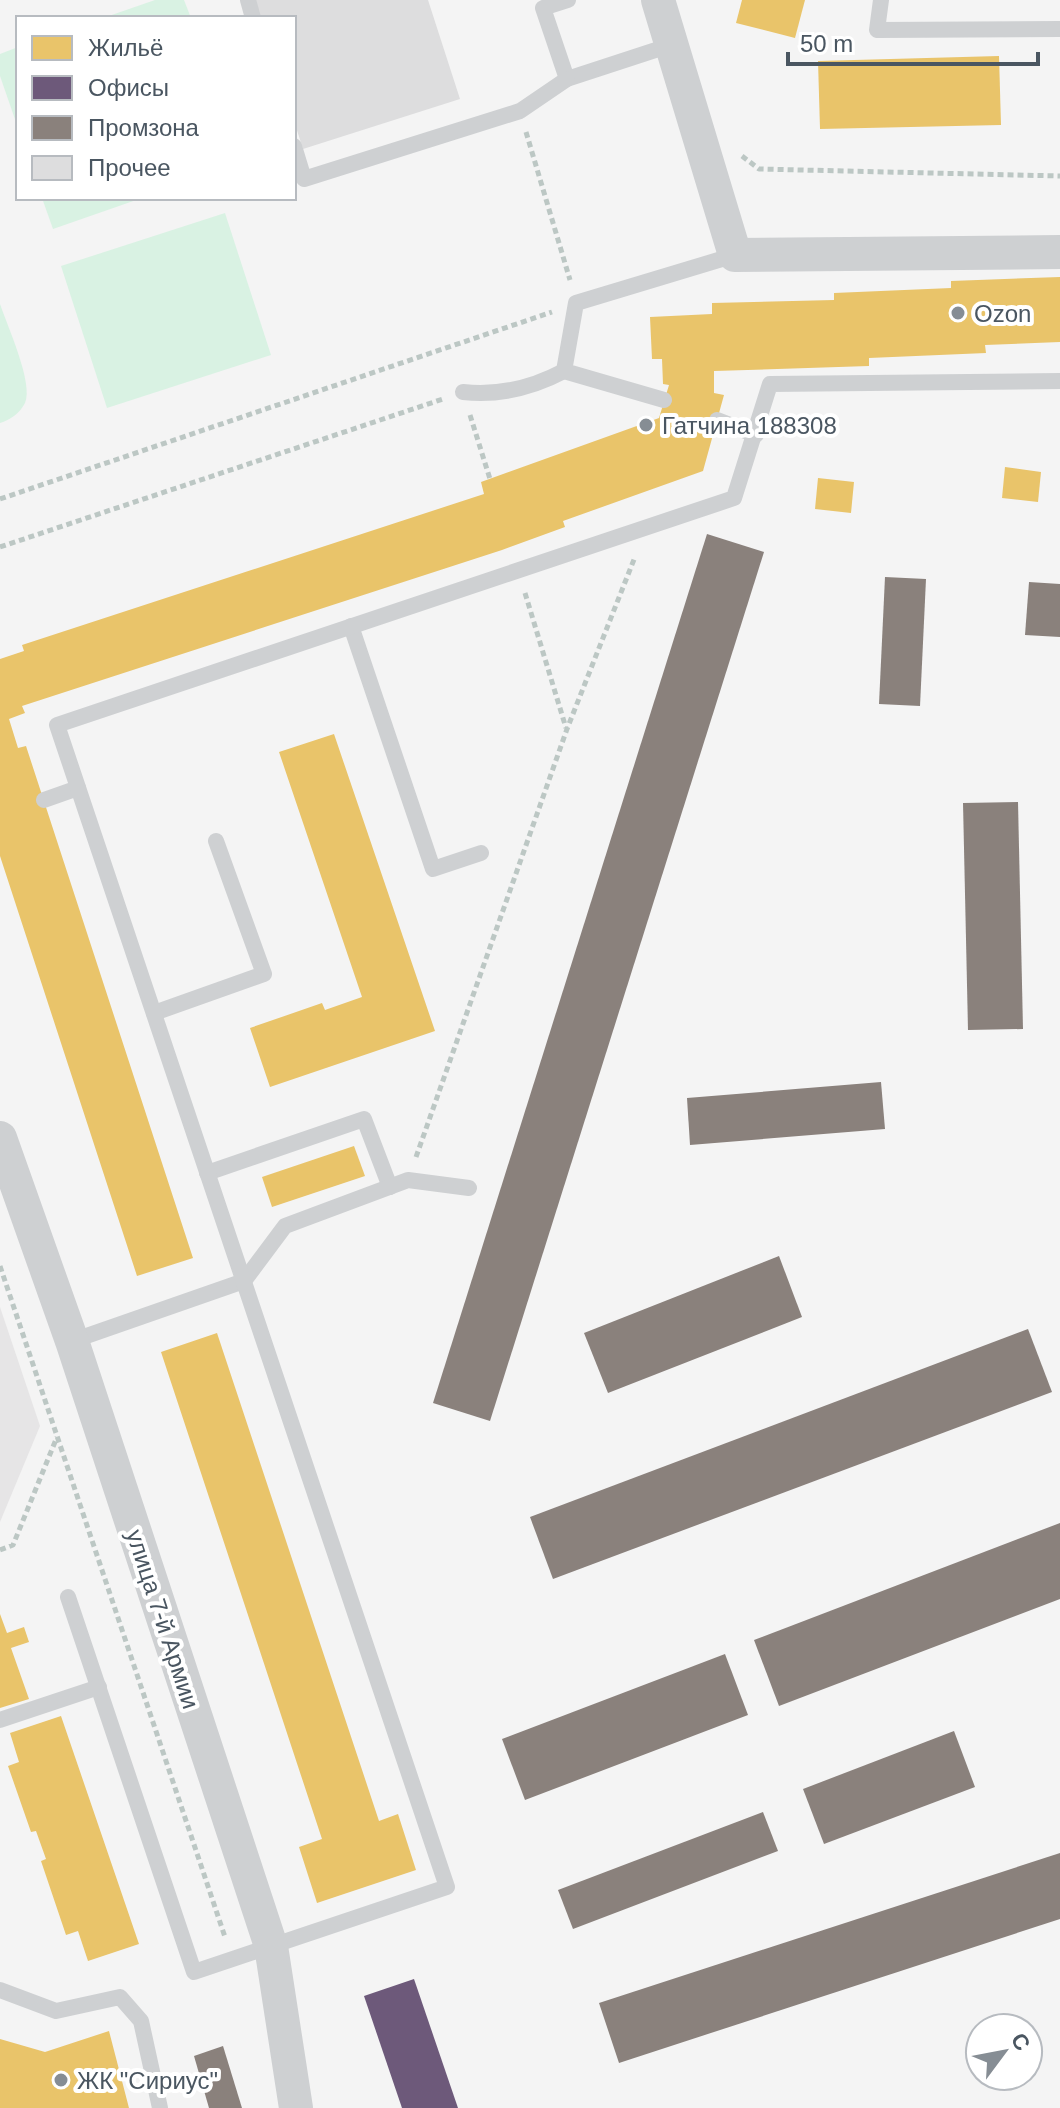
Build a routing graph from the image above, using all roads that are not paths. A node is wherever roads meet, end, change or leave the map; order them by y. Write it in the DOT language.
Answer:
graph roads {
  1 [pos="568,0"];
  2 [pos="658,0"];
  3 [pos="881,0"];
  4 [pos="545,4"];
  5 [pos="1060,29"];
  6 [pos="671,45"];
  7 [pos="567,79"];
  8 [pos="296,153"];
  9 [pos="1060,252"];
  10 [pos="735,255"];
  11 [pos="564,371"];
  12 [pos="1060,381"];
  13 [pos="463,392"];
  14 [pos="664,400"];
  15 [pos="717,420"];
  16 [pos="756,435"];
  17 [pos="351,626"];
  18 [pos="78,788"];
  19 [pos="44,800"];
  20 [pos="216,841"];
  21 [pos="481,853"];
  22 [pos="154,1013"];
  23 [pos="0,1138"];
  24 [pos="207,1173"];
  25 [pos="390,1187"];
  26 [pos="469,1188"];
  27 [pos="244,1281"];
  28 [pos="72,1341"];
  29 [pos="68,1597"];
  30 [pos="99,1687"];
  31 [pos="0,1720"];
  32 [pos="271,1946"];
  33 [pos="0,1990"];
  34 [pos="160,2108"];
  35 [pos="296,2108"];
  1 -- 4 [label="lane"];
  2 -- 6 [label="street"];
  3 -- 5 [label="lane"];
  4 -- 7 [label="lane"];
  6 -- 7 [label="lane"];
  6 -- 10 [label="street"];
  7 -- 8 [label="lane"];
  9 -- 10 [label="street"];
  10 -- 11 [label="lane"];
  11 -- 13 [label="lane"];
  11 -- 14 [label="lane"];
  12 -- 16 [label="lane"];
  15 -- 16 [label="lane"];
  16 -- 17 [label="lane"];
  17 -- 18 [label="lane"];
  17 -- 21 [label="lane"];
  18 -- 19 [label="lane"];
  18 -- 22 [label="lane"];
  20 -- 22 [label="lane"];
  22 -- 24 [label="lane"];
  23 -- 28 [label="street, улица 7-й Армии"];
  24 -- 25 [label="lane"];
  24 -- 27 [label="lane"];
  25 -- 26 [label="lane"];
  25 -- 27 [label="lane"];
  27 -- 28 [label="lane"];
  27 -- 32 [label="lane"];
  28 -- 32 [label="street, улица 7-й Армии"];
  29 -- 30 [label="lane"];
  30 -- 31 [label="lane"];
  30 -- 32 [label="lane"];
  32 -- 35 [label="street, улица 7-й Армии"];
  33 -- 34 [label="lane"];
}
